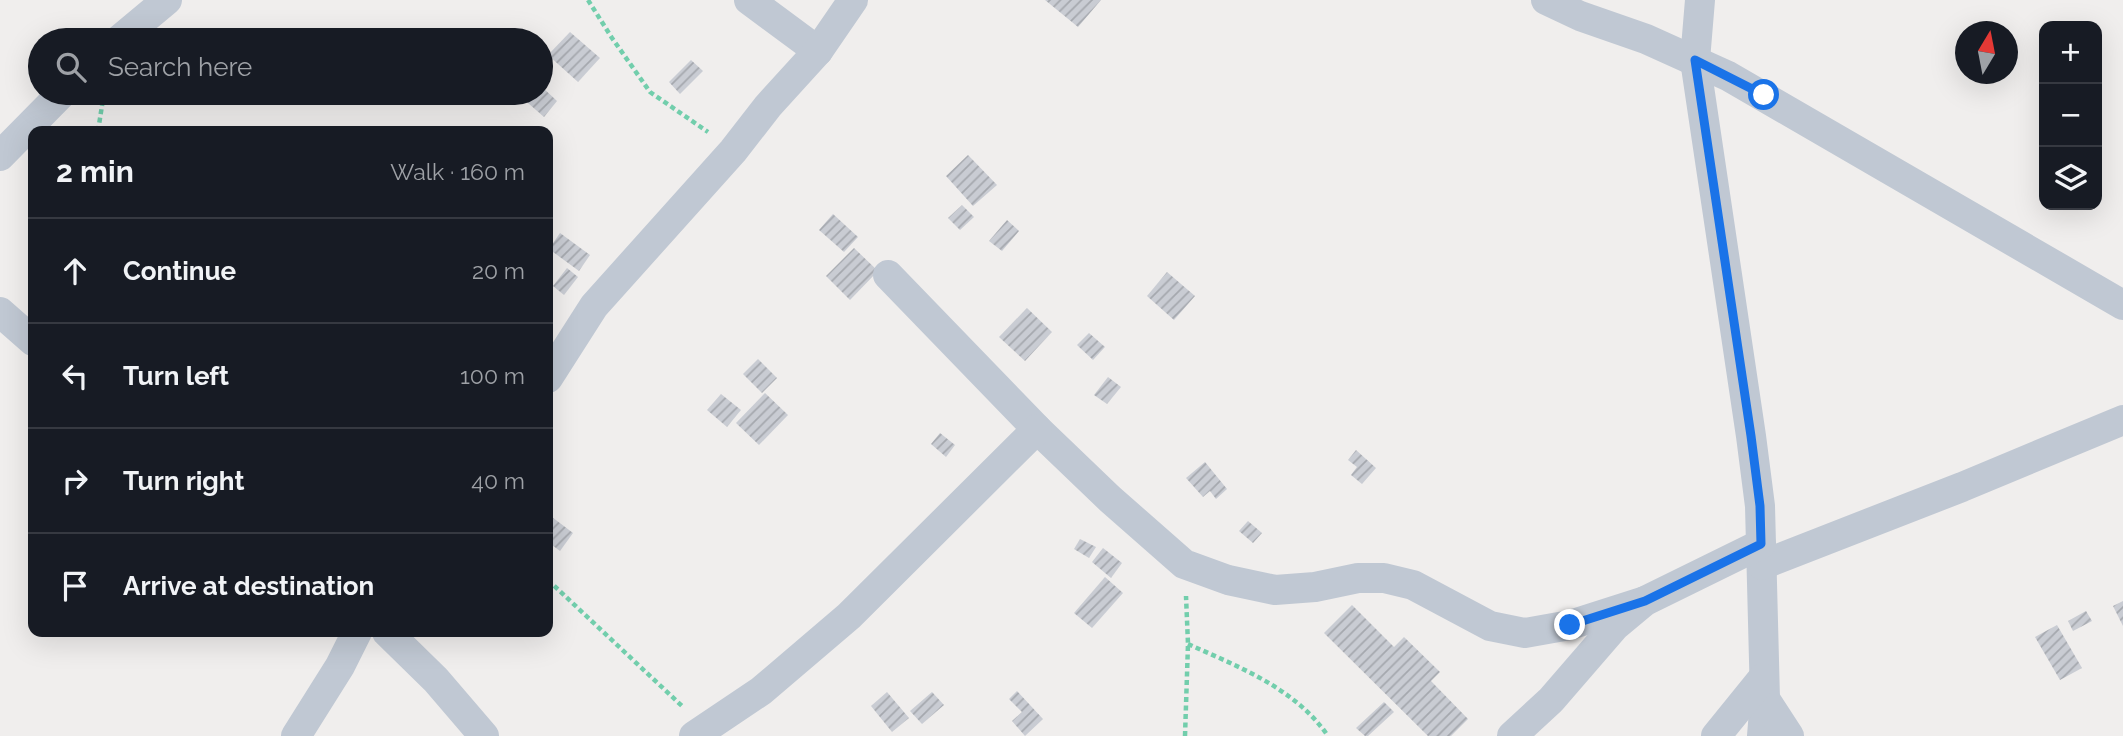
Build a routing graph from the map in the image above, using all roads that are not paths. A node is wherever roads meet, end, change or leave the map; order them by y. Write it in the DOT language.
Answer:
graph roads {
  1 [pos="167,0"];
  2 [pos="749,0"];
  3 [pos="853,0"];
  4 [pos="1546,0"];
  5 [pos="1700,0"];
  6 [pos="133,28"];
  7 [pos="818,51"];
  8 [pos="1695,60"];
  9 [pos="50,105"];
  10 [pos="30,126"];
  11 [pos="28,128"];
  12 [pos="0,156"];
  13 [pos="888,275"];
  14 [pos="2123,305"];
  15 [pos="0,312"];
  16 [pos="28,337"];
  17 [pos="553,370"];
  18 [pos="2123,420"];
  19 [pos="1037,429"];
  20 [pos="1762,555"];
  21 [pos="1645,601"];
  22 [pos="354,637"];
  23 [pos="392,637"];
  24 [pos="1764,688"];
  25 [pos="700,732"];
  26 [pos="296,736"];
  27 [pos="484,736"];
  28 [pos="1512,736"];
  29 [pos="1716,736"];
  30 [pos="1762,736"];
  31 [pos="1789,736"];
  1 -- 6 [label="street"];
  2 -- 7 [label="street"];
  3 -- 7 [label="street"];
  4 -- 8 [label="street"];
  5 -- 8 [label="street"];
  7 -- 17 [label="street"];
  8 -- 14 [label="street"];
  8 -- 20 [label="street"];
  9 -- 10 [label="street"];
  11 -- 12 [label="street"];
  13 -- 19 [label="street"];
  15 -- 16 [label="street"];
  18 -- 20 [label="street"];
  19 -- 21 [label="street"];
  19 -- 25 [label="street"];
  20 -- 21 [label="street"];
  20 -- 24 [label="street"];
  21 -- 28 [label="street"];
  22 -- 26 [label="street"];
  23 -- 27 [label="street"];
  24 -- 29 [label="street"];
  24 -- 30 [label="street"];
  24 -- 31 [label="street"];
}
